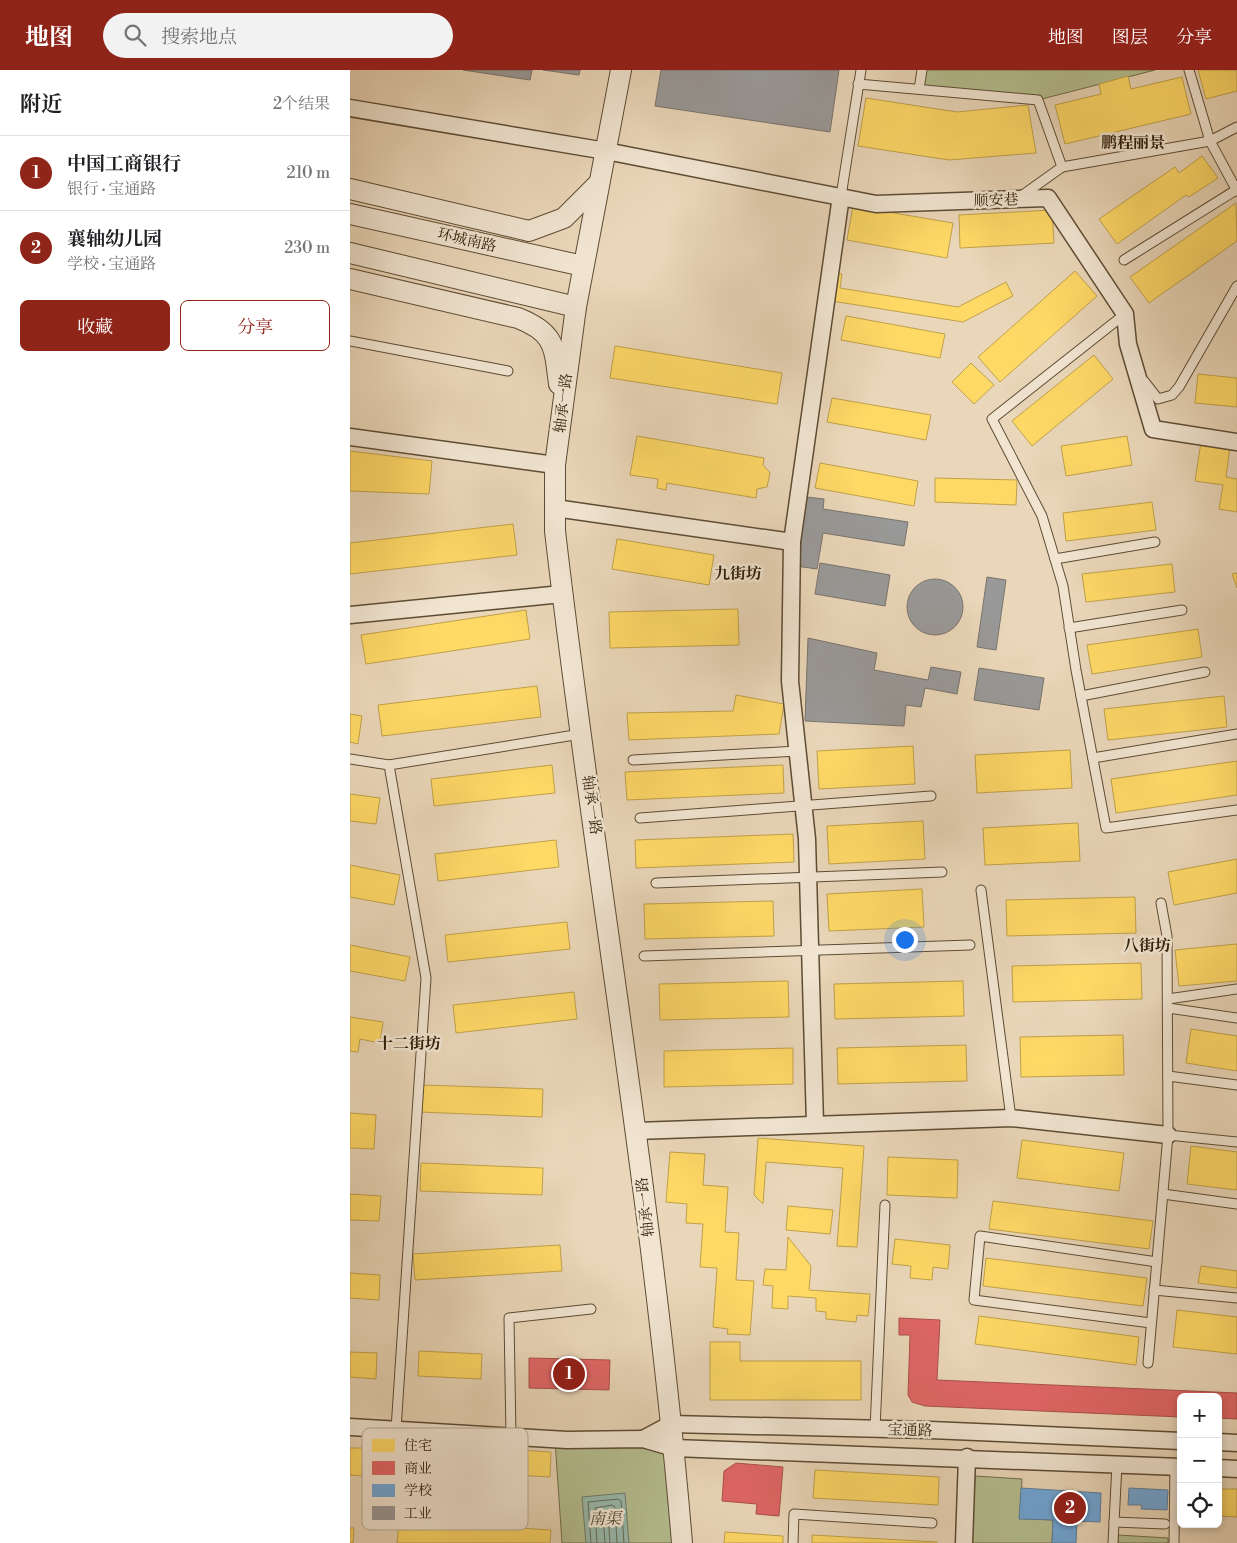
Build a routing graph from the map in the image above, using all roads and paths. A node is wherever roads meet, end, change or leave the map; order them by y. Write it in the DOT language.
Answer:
graph roads {
  1 [pos="621,70"];
  2 [pos="860,70"];
  3 [pos="922,70"];
  4 [pos="1189,70"];
  5 [pos="858,84"];
  6 [pos="919,89"];
  7 [pos="350,108"];
  8 [pos="1237,127"];
  9 [pos="1210,141"];
  10 [pos="606,150"];
  11 [pos="1062,168"];
  12 [pos="599,183"];
  13 [pos="350,189"];
  14 [pos="1237,191"];
  15 [pos="841,196"];
  16 [pos="1017,199"];
  17 [pos="350,214"];
  18 [pos="350,253"];
  19 [pos="1124,260"];
  20 [pos="583,266"];
  21 [pos="350,279"];
  22 [pos="1237,286"];
  23 [pos="576,308"];
  24 [pos="1125,314"];
  25 [pos="350,341"];
  26 [pos="1135,367"];
  27 [pos="508,371"];
  28 [pos="563,407"];
  29 [pos="350,437"];
  30 [pos="1237,442"];
  31 [pos="555,465"];
  32 [pos="555,508"];
  33 [pos="792,542"];
  34 [pos="1155,542"];
  35 [pos="1055,559"];
  36 [pos="562,594"];
  37 [pos="1182,610"];
  38 [pos="350,615"];
  39 [pos="1069,628"];
  40 [pos="1205,672"];
  41 [pos="1081,696"];
  42 [pos="582,734"];
  43 [pos="1237,734"];
  44 [pos="798,750"];
  45 [pos="1092,758"];
  46 [pos="350,759"];
  47 [pos="633,760"];
  48 [pos="389,765"];
  49 [pos="931,796"];
  50 [pos="804,806"];
  51 [pos="1237,810"];
  52 [pos="640,818"];
  53 [pos="942,872"];
  54 [pos="808,878"];
  55 [pos="656,883"];
  56 [pos="981,890"];
  57 [pos="1161,903"];
  58 [pos="970,945"];
  59 [pos="810,950"];
  60 [pos="644,956"];
  61 [pos="1237,989"];
  62 [pos="1168,1004"];
  63 [pos="1237,1018"];
  64 [pos="1168,1076"];
  65 [pos="1237,1085"];
  66 [pos="1011,1118"];
  67 [pos="815,1124"];
  68 [pos="636,1131"];
  69 [pos="1168,1135"];
  70 [pos="1237,1142"];
  71 [pos="1163,1194"];
  72 [pos="1237,1204"];
  73 [pos="885,1206"];
  74 [pos="1157,1262"];
  75 [pos="1154,1290"];
  76 [pos="1237,1298"];
  77 [pos="591,1309"];
  78 [pos="1152,1323"];
  79 [pos="1148,1363"];
  80 [pos="672,1424"];
  81 [pos="350,1427"];
  82 [pos="373,1428"];
  83 [pos="396,1428"];
  84 [pos="511,1428"];
  85 [pos="875,1429"];
  86 [pos="528,1438"];
  87 [pos="643,1439"];
  88 [pos="1177,1441"];
  89 [pos="1222,1442"];
  90 [pos="1237,1443"];
  91 [pos="674,1448"];
  92 [pos="967,1457"];
  93 [pos="1117,1464"];
  94 [pos="1177,1466"];
  95 [pos="1222,1468"];
  96 [pos="1237,1469"];
  97 [pos="1177,1483"];
  98 [pos="1114,1522"];
  99 [pos="932,1523"];
  100 [pos="1164,1524"];
  101 [pos="682,1543"];
  102 [pos="793,1543"];
  103 [pos="964,1543"];
  104 [pos="1113,1543"];
  105 [pos="1174,1543"];
  1 -- 10 [label="street, 轴承一路"];
  2 -- 5 [label="lane"];
  3 -- 6 [label="lane"];
  4 -- 9 [label="lane"];
  5 -- 6 [label="lane"];
  5 -- 15 [label="lane"];
  6 -- 11 [label="lane"];
  7 -- 10 [label="street, 顺安巷"];
  8 -- 9 [label="lane"];
  9 -- 11 [label="lane"];
  9 -- 14 [label="lane"];
  10 -- 12 [label="street, 轴承一路"];
  10 -- 15 [label="street, 顺安巷"];
  11 -- 16 [label="lane"];
  12 -- 13 [label="street"];
  12 -- 20 [label="street, 轴承一路"];
  14 -- 19 [label="lane"];
  15 -- 16 [label="street, 顺安巷"];
  15 -- 33 [label="street"];
  16 -- 24 [label="street, 顺安巷"];
  17 -- 20 [label="street, 环城南路"];
  18 -- 23 [label="street"];
  20 -- 23 [label="street, 轴承一路"];
  21 -- 28 [label="street"];
  22 -- 26 [label="lane"];
  23 -- 28 [label="street, 轴承一路"];
  24 -- 26 [label="street, 顺安巷"];
  24 -- 35 [label="lane"];
  25 -- 27 [label="lane"];
  26 -- 30 [label="street, 顺安巷"];
  28 -- 31 [label="street, 轴承一路"];
  29 -- 31 [label="street"];
  31 -- 32 [label="street, 轴承一路"];
  32 -- 33 [label="street"];
  32 -- 36 [label="street, 轴承一路"];
  33 -- 44 [label="street"];
  34 -- 35 [label="lane"];
  35 -- 39 [label="lane"];
  36 -- 38 [label="street"];
  36 -- 42 [label="street, 轴承一路"];
  37 -- 39 [label="lane"];
  39 -- 41 [label="lane"];
  40 -- 41 [label="lane"];
  41 -- 45 [label="lane"];
  42 -- 48 [label="lane"];
  42 -- 68 [label="street, 轴承一路"];
  43 -- 45 [label="lane"];
  44 -- 47 [label="lane"];
  44 -- 50 [label="street"];
  45 -- 51 [label="lane"];
  46 -- 48 [label="lane"];
  48 -- 83 [label="lane"];
  49 -- 50 [label="lane"];
  50 -- 52 [label="lane"];
  50 -- 54 [label="street"];
  53 -- 54 [label="lane"];
  54 -- 55 [label="lane"];
  54 -- 59 [label="street"];
  56 -- 66 [label="lane"];
  57 -- 62 [label="lane"];
  58 -- 59 [label="lane"];
  59 -- 60 [label="lane"];
  59 -- 67 [label="street"];
  61 -- 62 [label="lane"];
  62 -- 63 [label="lane"];
  62 -- 64 [label="lane"];
  64 -- 65 [label="lane"];
  64 -- 69 [label="lane"];
  66 -- 67 [label="street"];
  66 -- 69 [label="street"];
  67 -- 68 [label="street"];
  68 -- 80 [label="street, 轴承一路"];
  69 -- 70 [label="lane"];
  69 -- 71 [label="lane"];
  71 -- 72 [label="lane"];
  71 -- 74 [label="lane"];
  73 -- 85 [label="lane"];
  74 -- 75 [label="lane"];
  74 -- 78 [label="lane"];
  75 -- 76 [label="lane"];
  75 -- 78 [label="lane"];
  77 -- 84 [label="lane"];
  78 -- 79 [label="lane"];
  80 -- 85 [label="street, 宝通路"];
  80 -- 87 [label="street, 宝通路"];
  80 -- 91 [label="street, 轴承一路"];
  81 -- 82 [label="street, 宝通路"];
  85 -- 88 [label="street, 宝通路"];
  86 -- 87 [label="street, 宝通路"];
  87 -- 91 [label="street, 宝通路"];
  89 -- 90 [label="street"];
  91 -- 92 [label="street, 宝通路"];
  91 -- 101 [label="street, 轴承一路"];
  92 -- 93 [label="street, 宝通路"];
  92 -- 103 [label="street"];
  93 -- 94 [label="street, 宝通路"];
  93 -- 98 [label="lane"];
  95 -- 96 [label="street"];
  97 -- 105 [label="lane"];
  98 -- 100 [label="lane"];
  98 -- 104 [label="lane"];
  99 -- 102 [label="lane"];
}
